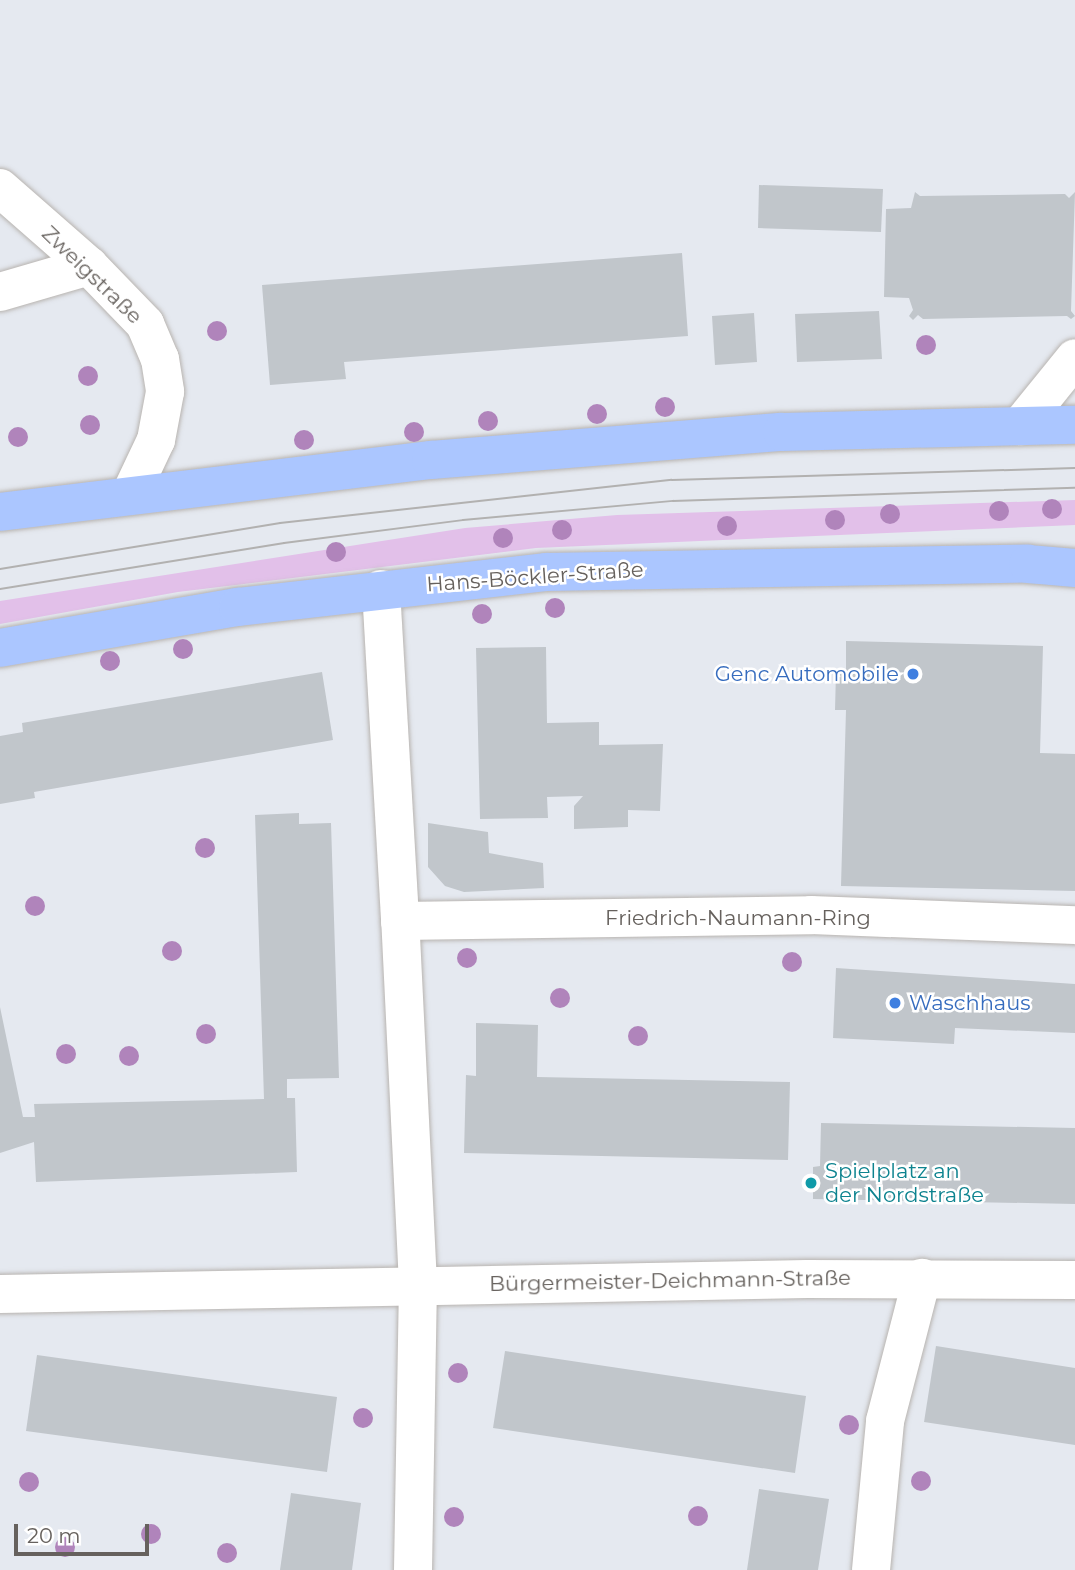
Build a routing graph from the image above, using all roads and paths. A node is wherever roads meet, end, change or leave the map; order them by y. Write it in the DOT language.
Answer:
graph roads {
  1 [pos="0,188"];
  2 [pos="89,266"];
  3 [pos="0,292"];
  4 [pos="1075,358"];
  5 [pos="1075,425"];
  6 [pos="1020,426"];
  7 [pos="130,495"];
  8 [pos="0,512"];
  9 [pos="1075,568"];
  10 [pos="381,589"];
  11 [pos="0,648"];
  12 [pos="400,920"];
  13 [pos="1075,925"];
  14 [pos="922,1278"];
  15 [pos="1075,1280"];
  16 [pos="418,1284"];
  17 [pos="0,1294"];
  18 [pos="413,1570"];
  19 [pos="871,1570"];
  1 -- 2 [label="street, Zweigstraße"];
  2 -- 3 [label="street"];
  2 -- 7 [label="street, Zweigstraße"];
  4 -- 6 [label="street"];
  5 -- 6 [label="main road"];
  6 -- 7 [label="main road"];
  7 -- 8 [label="main road"];
  9 -- 10 [label="main road, Hans-Böckler-Straße"];
  10 -- 11 [label="main road, Hans-Böckler-Straße"];
  10 -- 12 [label="street"];
  12 -- 13 [label="street, Friedrich-Naumann-Ring"];
  12 -- 16 [label="street"];
  14 -- 15 [label="street, Bürgermeister-Deichmann-Straße"];
  14 -- 16 [label="street, Bürgermeister-Deichmann-Straße"];
  14 -- 19 [label="street"];
  16 -- 17 [label="street, Bürgermeister-Deichmann-Straße"];
  16 -- 18 [label="street"];
}
